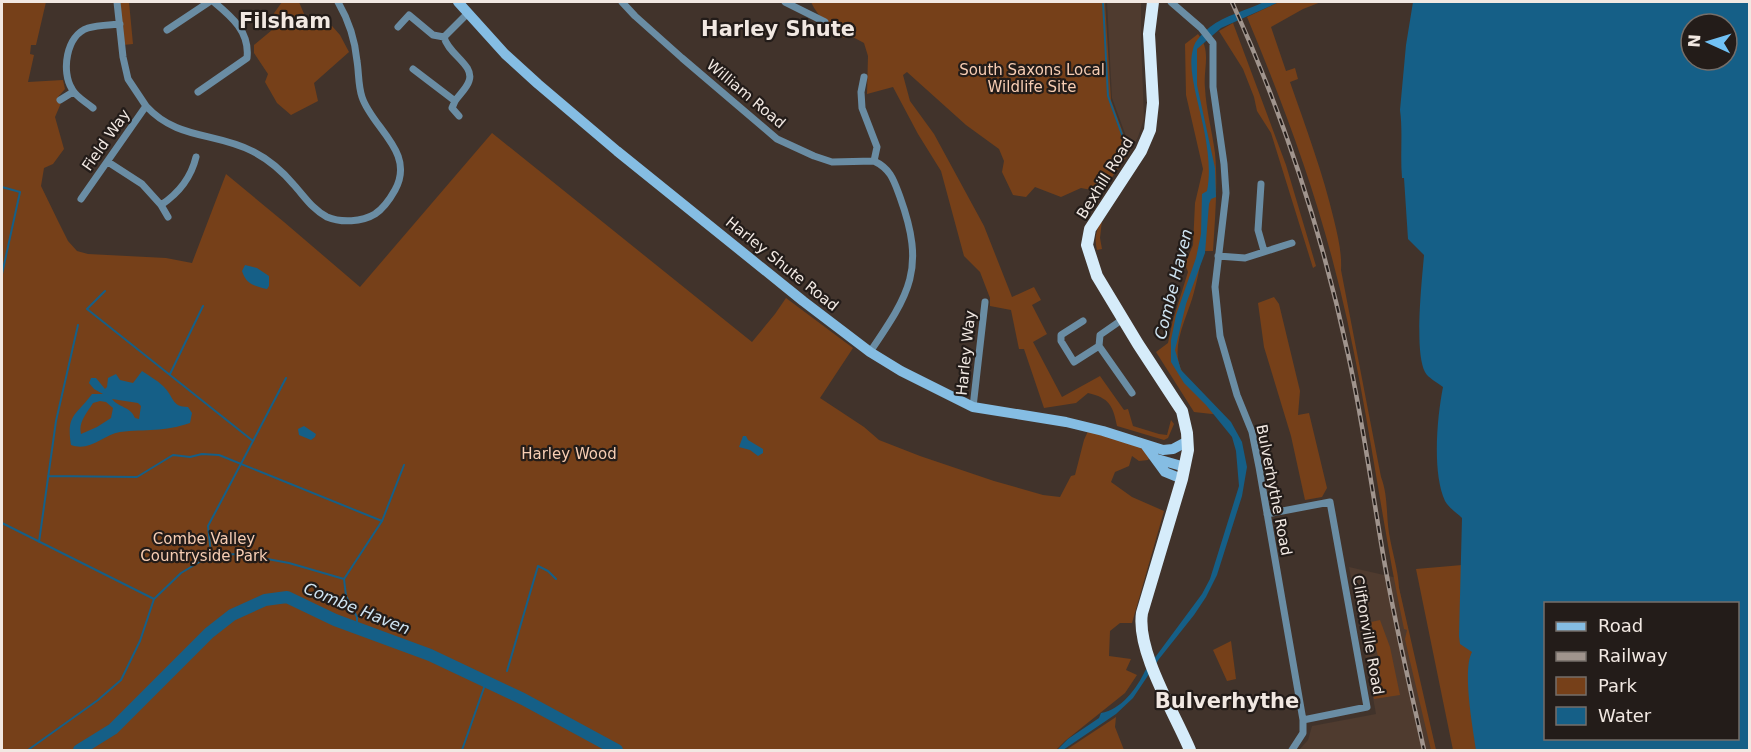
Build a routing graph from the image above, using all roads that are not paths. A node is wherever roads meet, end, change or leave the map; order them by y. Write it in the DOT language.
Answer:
graph roads {
  1 [pos="117,2"];
  2 [pos="211,2"];
  3 [pos="338,2"];
  4 [pos="458,2"];
  5 [pos="622,2"];
  6 [pos="785,2"];
  7 [pos="1153,2"];
  8 [pos="1171,2"];
  9 [pos="468,13"];
  10 [pos="825,22"];
  11 [pos="120,24"];
  12 [pos="398,27"];
  13 [pos="167,30"];
  14 [pos="444,37"];
  15 [pos="413,69"];
  16 [pos="864,77"];
  17 [pos="73,92"];
  18 [pos="198,92"];
  19 [pos="60,100"];
  20 [pos="455,101"];
  21 [pos="146,106"];
  22 [pos="93,108"];
  23 [pos="459,116"];
  24 [pos="196,156"];
  25 [pos="874,161"];
  26 [pos="108,162"];
  27 [pos="1261,183"];
  28 [pos="78,188"];
  29 [pos="86,192"];
  30 [pos="81,199"];
  31 [pos="160,205"];
  32 [pos="168,217"];
  33 [pos="1292,243"];
  34 [pos="1264,251"];
  35 [pos="1218,256"];
  36 [pos="985,302"];
  37 [pos="1122,319"];
  38 [pos="1083,321"];
  39 [pos="1099,346"];
  40 [pos="870,352"];
  41 [pos="1132,393"];
  42 [pos="973,407"];
  43 [pos="1188,441"];
  44 [pos="1145,445"];
  45 [pos="1183,473"];
  46 [pos="1267,514"];
  47 [pos="1303,720"];
  48 [pos="1190,750"];
  49 [pos="1292,750"];
  1 -- 11 [label="street, Field Way"];
  2 -- 13 [label="street"];
  2 -- 18 [label="street"];
  3 -- 21 [label="street"];
  4 -- 9 [label="main road, Harley Shute Road"];
  5 -- 25 [label="street, William Road"];
  6 -- 10 [label="street"];
  7 -- 37 [label="highway, Bexhill Road"];
  8 -- 35 [label="street, Bulverhythe Road"];
  9 -- 14 [label="street"];
  9 -- 40 [label="main road, Harley Shute Road"];
  11 -- 17 [label="street"];
  11 -- 21 [label="street, Field Way"];
  12 -- 14 [label="street"];
  14 -- 20 [label="street"];
  15 -- 20 [label="street"];
  16 -- 25 [label="street"];
  17 -- 19 [label="street"];
  17 -- 22 [label="street"];
  20 -- 23 [label="street"];
  21 -- 26 [label="street, Field Way"];
  24 -- 31 [label="street"];
  25 -- 40 [label="street"];
  26 -- 29 [label="street, Field Way"];
  26 -- 31 [label="street"];
  27 -- 34 [label="street"];
  28 -- 29 [label="street, Field Way"];
  29 -- 30 [label="street, Field Way"];
  31 -- 32 [label="street"];
  33 -- 34 [label="street"];
  34 -- 35 [label="street"];
  35 -- 46 [label="street, Bulverhythe Road"];
  36 -- 42 [label="street, Harley Way"];
  37 -- 39 [label="street"];
  37 -- 43 [label="highway, Bexhill Road"];
  38 -- 39 [label="street"];
  39 -- 41 [label="street"];
  40 -- 42 [label="main road, Harley Shute Road"];
  42 -- 44 [label="main road, Harley Shute Road"];
  43 -- 44 [label="main road, Harley Shute Road"];
  43 -- 45 [label="highway, Bexhill Road"];
  44 -- 45 [label="main road"];
  45 -- 48 [label="highway, Bexhill Road"];
  46 -- 47 [label="street, Bulverhythe Road"];
  46 -- 47 [label="street, Cliftonville Road"];
  47 -- 49 [label="street, Bulverhythe Road"];
}
